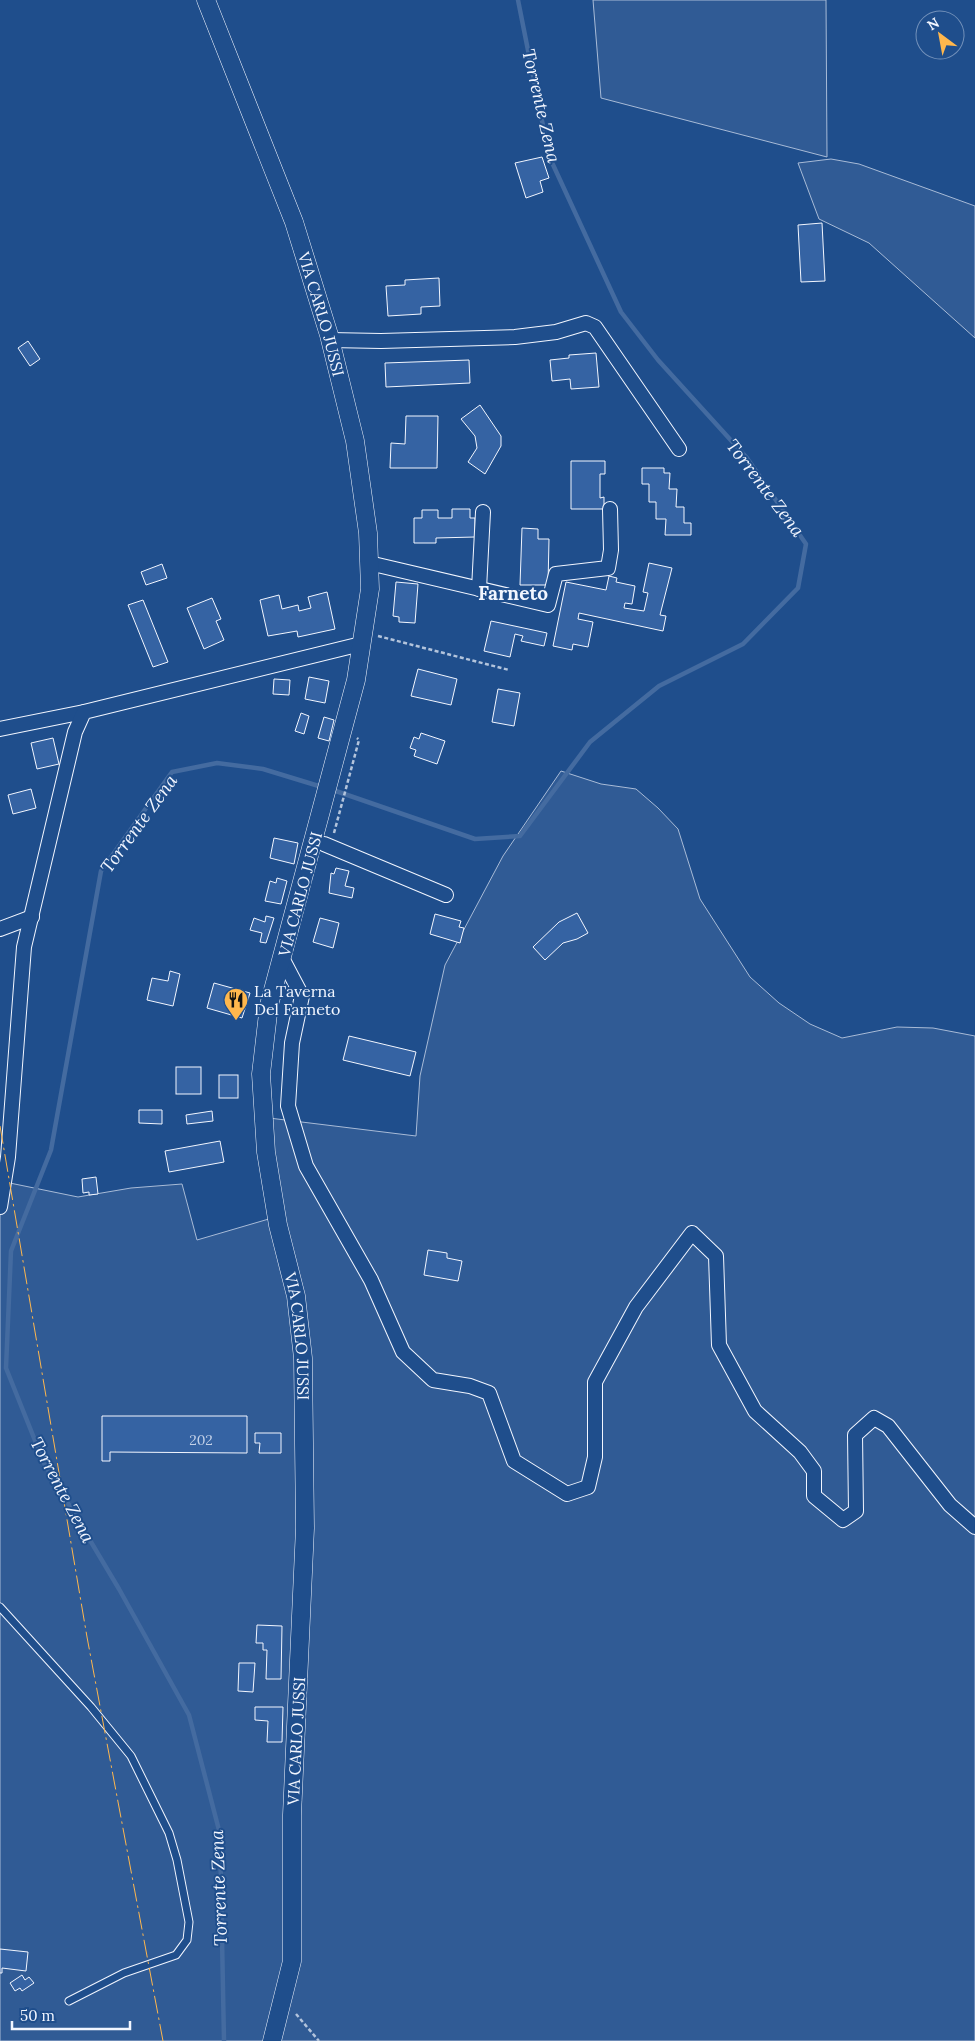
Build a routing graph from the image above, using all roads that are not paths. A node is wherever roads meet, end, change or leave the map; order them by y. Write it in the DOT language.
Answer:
graph roads {
  1 [pos="206,0"];
  2 [pos="330,340"];
  3 [pos="679,449"];
  4 [pos="610,509"];
  5 [pos="483,512"];
  6 [pos="369,563"];
  7 [pos="479,589"];
  8 [pos="369,640"];
  9 [pos="84,712"];
  10 [pos="0,729"];
  11 [pos="324,844"];
  12 [pos="446,895"];
  13 [pos="32,918"];
  14 [pos="0,929"];
  15 [pos="282,958"];
  16 [pos="0,1206"];
  17 [pos="975,1527"];
  18 [pos="0,1607"];
  19 [pos="69,2001"];
  20 [pos="272,2041"];
  1 -- 2 [label="street, VIA CARLO JUSSI"];
  2 -- 3 [label="street"];
  2 -- 6 [label="street, VIA CARLO JUSSI"];
  4 -- 7 [label="street"];
  5 -- 7 [label="street"];
  6 -- 7 [label="street"];
  6 -- 8 [label="street, VIA CARLO JUSSI"];
  8 -- 9 [label="street"];
  8 -- 15 [label="street, VIA CARLO JUSSI"];
  9 -- 10 [label="street"];
  9 -- 13 [label="street"];
  11 -- 12 [label="street"];
  13 -- 14 [label="street"];
  13 -- 16 [label="street"];
  15 -- 17 [label="street"];
  15 -- 20 [label="street, VIA CARLO JUSSI"];
  18 -- 19 [label="lane"];
}
